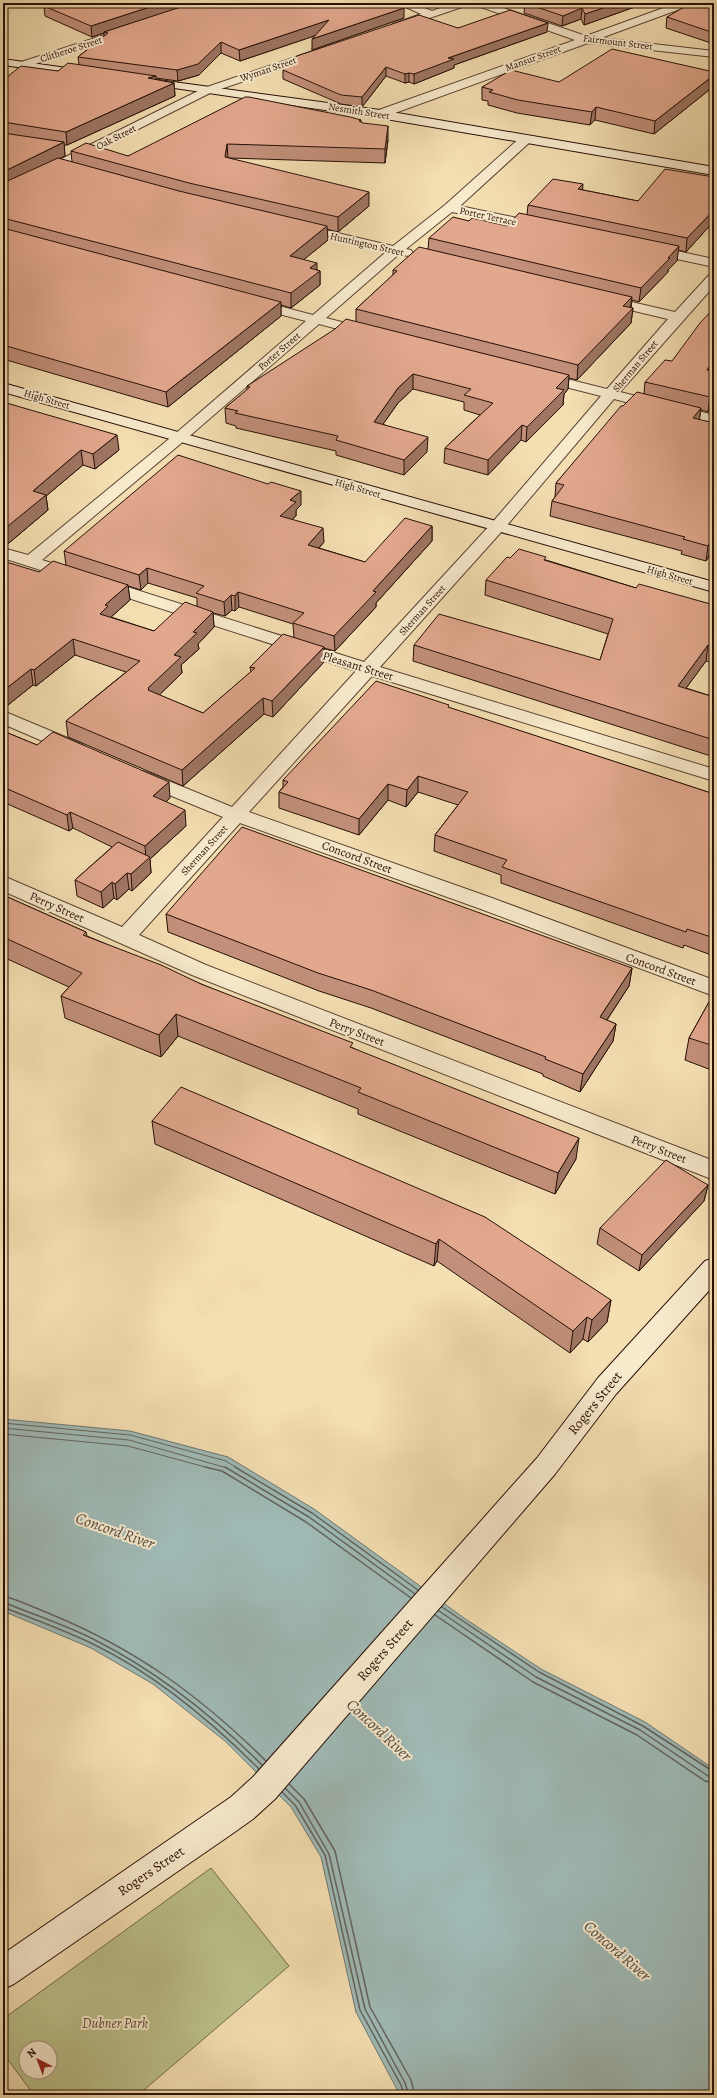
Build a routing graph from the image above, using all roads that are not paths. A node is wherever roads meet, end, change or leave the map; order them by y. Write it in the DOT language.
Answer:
graph roads {
  1 [pos="402,3"];
  2 [pos="464,3"];
  3 [pos="479,3"];
  4 [pos="687,3"];
  5 [pos="431,14"];
  6 [pos="143,25"];
  7 [pos="387,29"];
  8 [pos="584,39"];
  9 [pos="327,49"];
  10 [pos="714,54"];
  11 [pos="3,62"];
  12 [pos="22,65"];
  13 [pos="101,75"];
  14 [pos="132,80"];
  15 [pos="208,90"];
  16 [pos="380,114"];
  17 [pos="526,139"];
  18 [pos="62,150"];
  19 [pos="84,153"];
  20 [pos="59,166"];
  21 [pos="74,170"];
  22 [pos="714,171"];
  23 [pos="3,193"];
  24 [pos="450,208"];
  25 [pos="286,225"];
  26 [pos="551,229"];
  27 [pos="636,247"];
  28 [pos="395,251"];
  29 [pos="418,256"];
  30 [pos="714,263"];
  31 [pos="714,278"];
  32 [pos="586,296"];
  33 [pos="240,299"];
  34 [pos="678,317"];
  35 [pos="316,320"];
  36 [pos="384,337"];
  37 [pos="529,373"];
  38 [pos="3,387"];
  39 [pos="612,394"];
  40 [pos="714,420"];
  41 [pos="180,437"];
  42 [pos="497,527"];
  43 [pos="3,553"];
  44 [pos="30,562"];
  45 [pos="714,587"];
  46 [pos="369,669"];
  47 [pos="3,717"];
  48 [pos="91,755"];
  49 [pos="127,770"];
  50 [pos="714,775"];
  51 [pos="236,814"];
  52 [pos="3,883"];
  53 [pos="125,937"];
  54 [pos="714,988"];
  55 [pos="714,1171"];
  56 [pos="714,1268"];
  57 [pos="3,1973"];
  1 -- 5 [label="street"];
  2 -- 5 [label="street"];
  3 -- 8 [label="street, Fairmount Street"];
  4 -- 8 [label="street, Mansur Street"];
  5 -- 7 [label="street"];
  6 -- 12 [label="street, Clitheroe Street"];
  8 -- 10 [label="street, Fairmount Street"];
  8 -- 16 [label="street, Mansur Street"];
  9 -- 15 [label="street, Wyman Street"];
  11 -- 12 [label="street"];
  12 -- 13 [label="street"];
  14 -- 15 [label="street, Nesmith Street"];
  15 -- 16 [label="street, Nesmith Street"];
  15 -- 19 [label="street, Oak Street"];
  16 -- 17 [label="street, Nesmith Street"];
  17 -- 22 [label="street, Nesmith Street"];
  17 -- 24 [label="street, Porter Street"];
  18 -- 19 [label="street"];
  19 -- 20 [label="street, Oak Street"];
  20 -- 21 [label="street"];
  20 -- 23 [label="street, Oak Street"];
  24 -- 26 [label="street, Porter Terrace"];
  24 -- 28 [label="street, Porter Street"];
  25 -- 28 [label="street, Huntington Street"];
  27 -- 30 [label="street"];
  28 -- 29 [label="street, Huntington Street"];
  28 -- 35 [label="street, Porter Street"];
  31 -- 34 [label="street, Sherman Street"];
  32 -- 34 [label="street"];
  33 -- 35 [label="street"];
  34 -- 39 [label="street, Sherman Street"];
  35 -- 36 [label="street"];
  35 -- 41 [label="street, Porter Street"];
  37 -- 39 [label="street"];
  38 -- 41 [label="street, High Street"];
  39 -- 40 [label="street"];
  39 -- 42 [label="street, Sherman Street"];
  41 -- 42 [label="street, High Street"];
  41 -- 44 [label="street, Porter Street"];
  42 -- 45 [label="street, High Street"];
  42 -- 46 [label="street, Sherman Street"];
  43 -- 44 [label="street, Pleasant Street"];
  44 -- 46 [label="street, Pleasant Street"];
  46 -- 50 [label="street, Pleasant Street"];
  46 -- 51 [label="street, Sherman Street"];
  47 -- 48 [label="street"];
  49 -- 51 [label="street, Concord Street"];
  51 -- 53 [label="street, Sherman Street"];
  51 -- 54 [label="street, Concord Street"];
  52 -- 53 [label="street, Perry Street"];
  53 -- 55 [label="street, Perry Street"];
  56 -- 57 [label="street, Rogers Street"];
}
